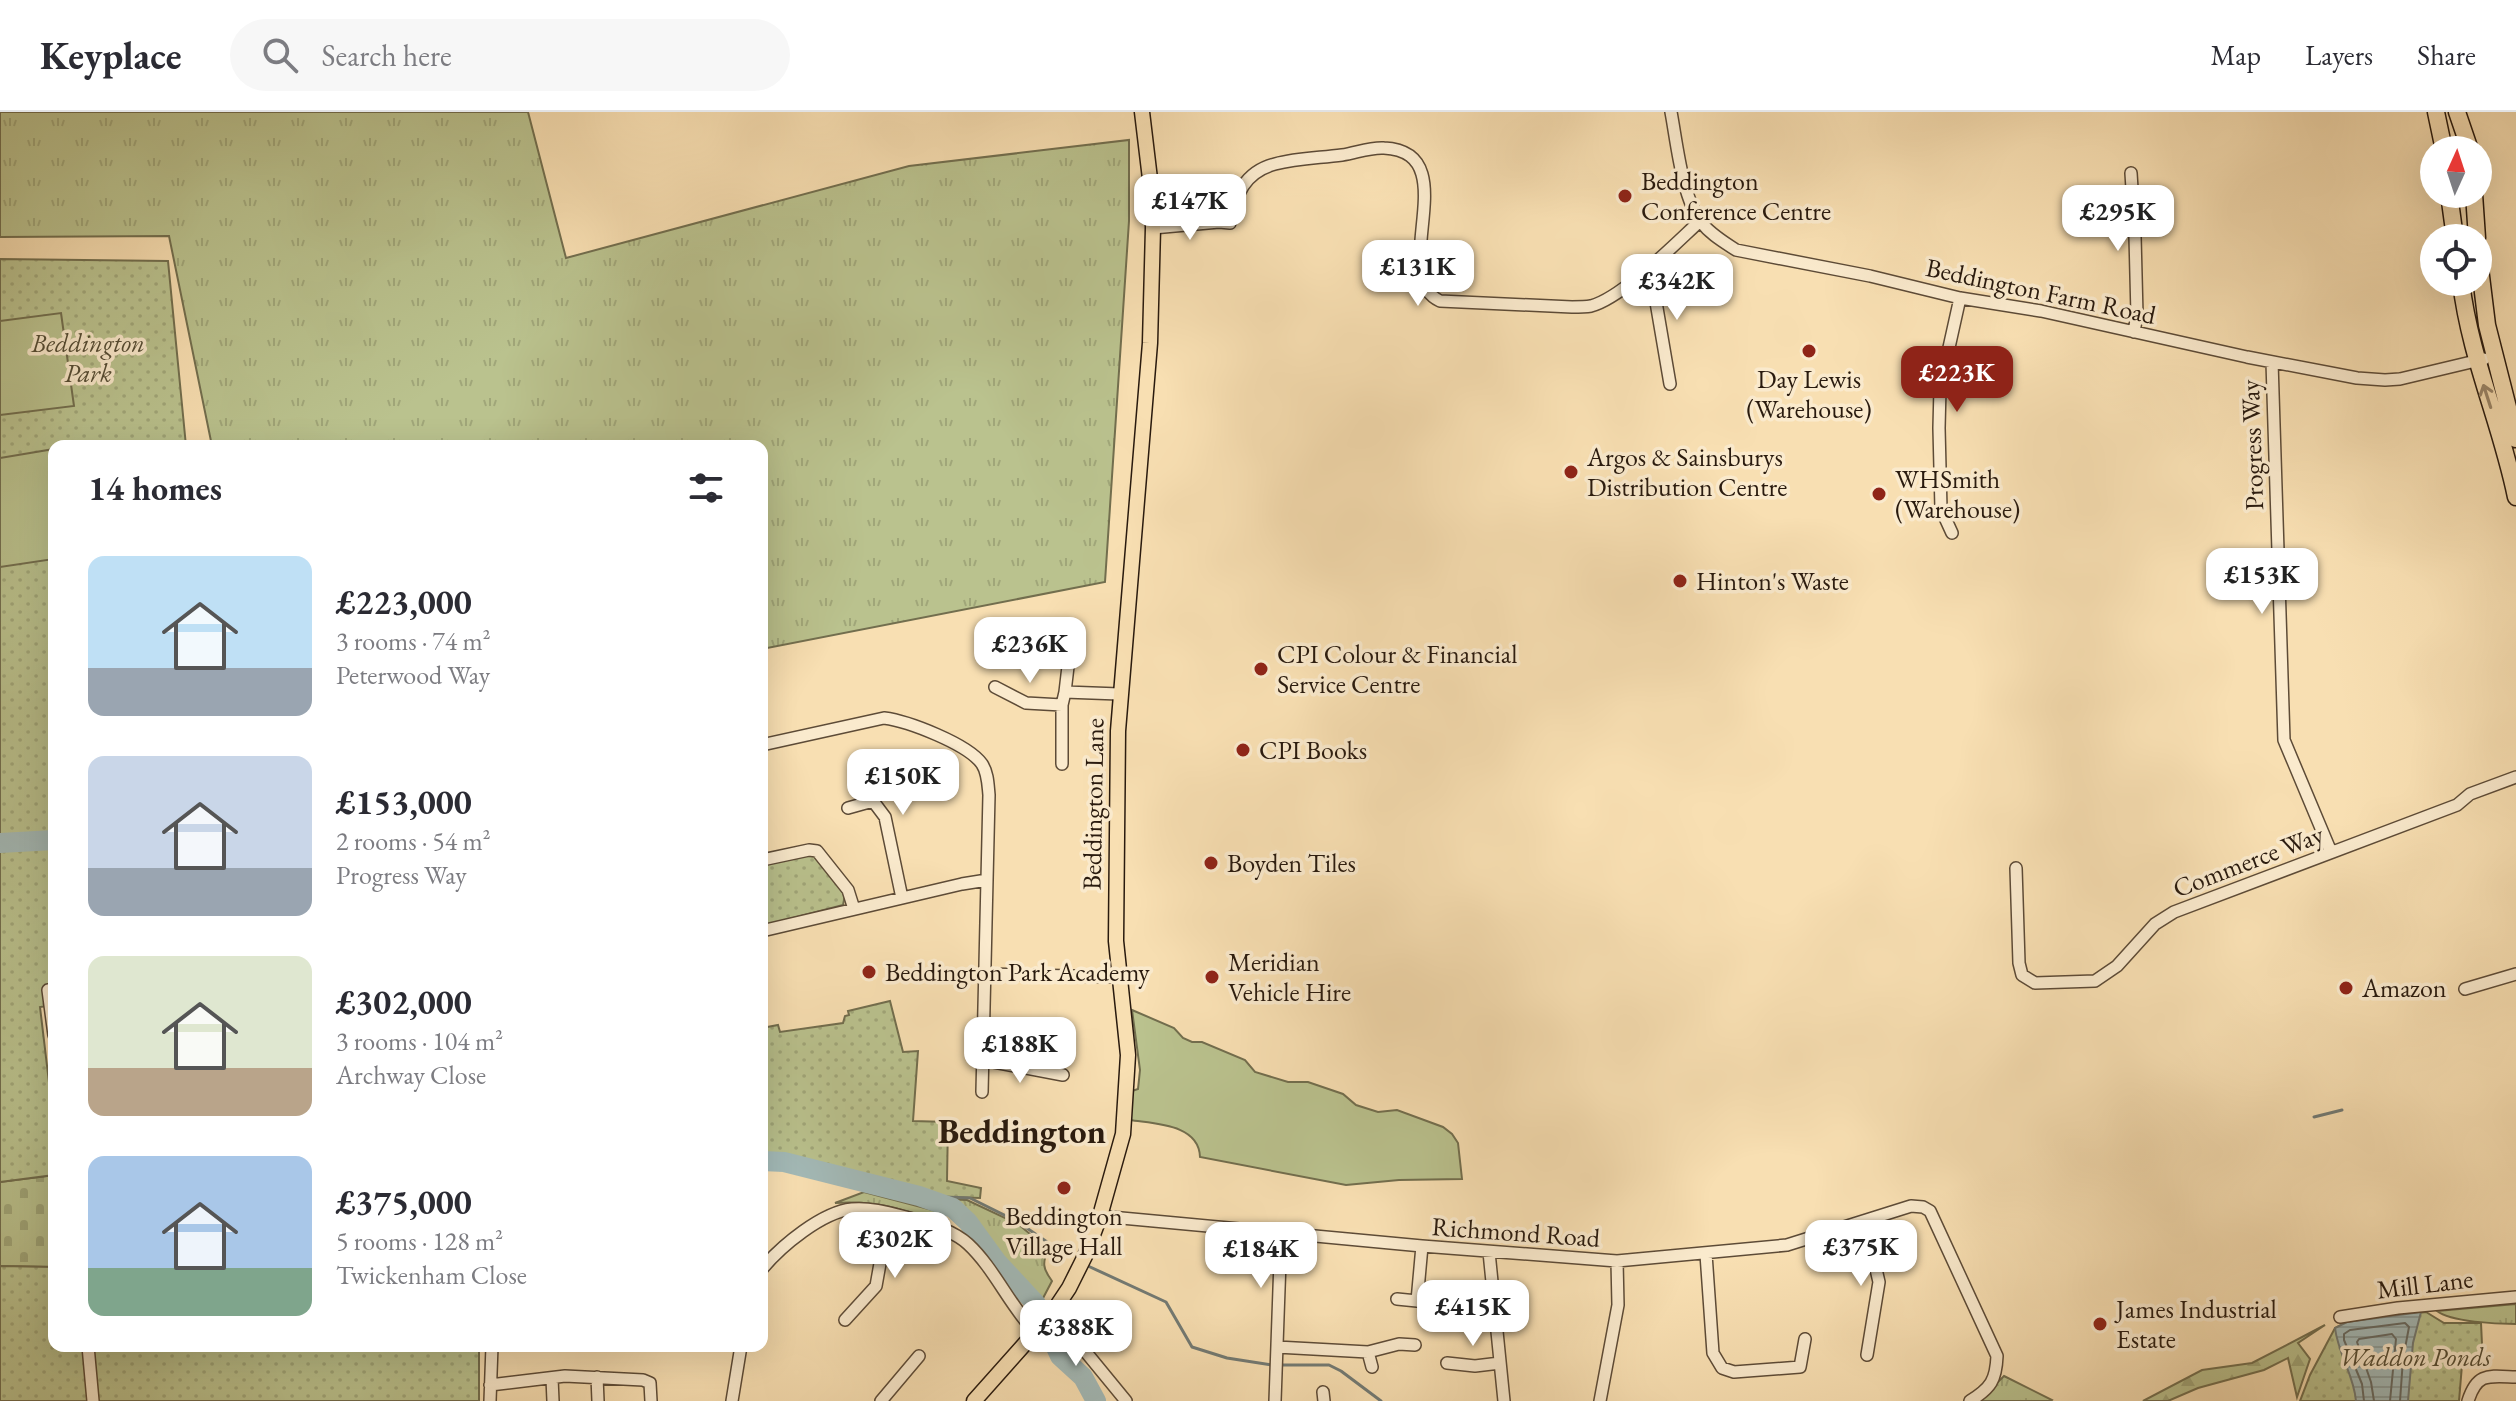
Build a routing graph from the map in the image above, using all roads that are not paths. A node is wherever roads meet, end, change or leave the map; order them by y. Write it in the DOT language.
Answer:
graph roads {
  1 [pos="1142,112"];
  2 [pos="1671,112"];
  3 [pos="2436,112"];
  4 [pos="2457,112"];
  5 [pos="2464,112"];
  6 [pos="2465,132"];
  7 [pos="2441,136"];
  8 [pos="2466,136"];
  9 [pos="2131,173"];
  10 [pos="1700,221"];
  11 [pos="1153,228"];
  12 [pos="1650,267"];
  13 [pos="2464,296"];
  14 [pos="2483,296"];
  15 [pos="1960,298"];
  16 [pos="2134,332"];
  17 [pos="2494,357"];
  18 [pos="2272,362"];
  19 [pos="2476,362"];
  20 [pos="1670,384"];
  21 [pos="2511,410"];
  22 [pos="2516,439"];
  23 [pos="2511,454"];
  24 [pos="2516,497"];
  25 [pos="1952,533"];
  26 [pos="1070,628"];
  27 [pos="1054,658"];
  28 [pos="1069,658"];
  29 [pos="995,687"];
  30 [pos="1065,692"];
  31 [pos="1119,694"];
  32 [pos="1062,705"];
  33 [pos="768,744"];
  34 [pos="1062,764"];
  35 [pos="2516,777"];
  36 [pos="848,808"];
  37 [pos="2331,852"];
  38 [pos="768,859"];
  39 [pos="2016,868"];
  40 [pos="987,880"];
  41 [pos="902,898"];
  42 [pos="854,909"];
  43 [pos="768,930"];
  44 [pos="986,974"];
  45 [pos="2516,974"];
  46 [pos="1118,977"];
  47 [pos="2465,989"];
  48 [pos="983,1060"];
  49 [pos="1063,1075"];
  50 [pos="982,1092"];
  51 [pos="889,1213"];
  52 [pos="1100,1216"];
  53 [pos="1865,1222"];
  54 [pos="1281,1233"];
  55 [pos="1422,1246"];
  56 [pos="1489,1252"];
  57 [pos="1706,1254"];
  58 [pos="768,1261"];
  59 [pos="1617,1261"];
  60 [pos="2516,1297"];
  61 [pos="1397,1299"];
  62 [pos="1417,1301"];
  63 [pos="1053,1312"];
  64 [pos="2340,1317"];
  65 [pos="1426,1319"];
  66 [pos="845,1320"];
  67 [pos="1035,1332"];
  68 [pos="1805,1339"];
  69 [pos="1415,1345"];
  70 [pos="1277,1351"];
  71 [pos="89,1352"];
  72 [pos="492,1352"];
  73 [pos="740,1352"];
  74 [pos="1368,1352"];
  75 [pos="1867,1355"];
  76 [pos="919,1356"];
  77 [pos="1447,1363"];
  78 [pos="1500,1363"];
  79 [pos="1372,1367"];
  80 [pos="597,1377"];
  81 [pos="2516,1377"];
  82 [pos="552,1378"];
  83 [pos="490,1385"];
  84 [pos="93,1401"];
  85 [pos="490,1401"];
  86 [pos="553,1401"];
  87 [pos="598,1401"];
  88 [pos="651,1401"];
  89 [pos="732,1401"];
  90 [pos="881,1401"];
  91 [pos="974,1401"];
  92 [pos="1126,1401"];
  93 [pos="1275,1401"];
  94 [pos="1504,1401"];
  95 [pos="1600,1401"];
  96 [pos="1970,1401"];
  97 [pos="2468,1401"];
  1 -- 11 [label="main road, Beddington Lane"];
  2 -- 10 [label="street, Beddington Farm Road"];
  3 -- 7 [label="highway"];
  4 -- 6 [label="highway"];
  5 -- 6 [label="street"];
  6 -- 8 [label="highway"];
  9 -- 16 [label="street"];
  10 -- 12 [label="street"];
  10 -- 15 [label="street, Beddington Farm Road"];
  11 -- 12 [label="street"];
  11 -- 31 [label="main road, Beddington Lane"];
  12 -- 20 [label="street"];
  13 -- 19 [label="highway"];
  14 -- 17 [label="highway"];
  15 -- 16 [label="street, Beddington Farm Road"];
  15 -- 25 [label="street"];
  16 -- 18 [label="street, Beddington Farm Road"];
  17 -- 19 [label="street, Beddington Farm Road"];
  17 -- 21 [label="highway"];
  18 -- 19 [label="street, Beddington Farm Road"];
  18 -- 37 [label="street, Progress Way"];
  23 -- 19 [label="highway, one-way"];
  21 -- 22 [label="highway"];
  23 -- 24 [label="highway"];
  26 -- 28 [label="street"];
  27 -- 28 [label="street"];
  28 -- 30 [label="street"];
  29 -- 32 [label="street"];
  30 -- 31 [label="street"];
  30 -- 32 [label="street"];
  31 -- 46 [label="main road, Beddington Lane"];
  32 -- 34 [label="street"];
  33 -- 40 [label="street"];
  35 -- 37 [label="street, Commerce Way"];
  36 -- 41 [label="street"];
  37 -- 39 [label="street, Commerce Way"];
  38 -- 42 [label="street"];
  40 -- 41 [label="street"];
  40 -- 44 [label="street"];
  41 -- 42 [label="street"];
  42 -- 43 [label="street"];
  44 -- 46 [label="street"];
  44 -- 48 [label="street"];
  45 -- 47 [label="street"];
  46 -- 52 [label="main road, Beddington Lane"];
  48 -- 49 [label="street"];
  48 -- 50 [label="street"];
  51 -- 58 [label="street"];
  51 -- 66 [label="street"];
  51 -- 67 [label="street"];
  52 -- 54 [label="street, Richmond Road"];
  52 -- 63 [label="main road, Beddington Lane"];
  53 -- 57 [label="street, Richmond Road"];
  53 -- 75 [label="street"];
  53 -- 96 [label="street, Richmond Road"];
  54 -- 55 [label="street, Richmond Road"];
  54 -- 70 [label="street"];
  55 -- 56 [label="street, Richmond Road"];
  55 -- 62 [label="street"];
  56 -- 59 [label="street, Richmond Road"];
  56 -- 78 [label="street"];
  57 -- 59 [label="street, Richmond Road"];
  57 -- 68 [label="street"];
  59 -- 95 [label="street"];
  60 -- 64 [label="street, Mill Lane"];
  61 -- 62 [label="street"];
  62 -- 65 [label="street"];
  63 -- 67 [label="main road, Beddington Lane"];
  63 -- 92 [label="street"];
  67 -- 91 [label="main road, Beddington Lane"];
  69 -- 74 [label="street"];
  70 -- 74 [label="street"];
  70 -- 93 [label="street"];
  71 -- 84 [label="street"];
  72 -- 83 [label="street"];
  73 -- 89 [label="street"];
  74 -- 79 [label="street"];
  76 -- 90 [label="street"];
  77 -- 78 [label="street"];
  78 -- 94 [label="street"];
  80 -- 82 [label="street"];
  80 -- 87 [label="street"];
  80 -- 88 [label="street"];
  81 -- 97 [label="street"];
  82 -- 83 [label="street"];
  82 -- 86 [label="street"];
  83 -- 85 [label="street"];
}
